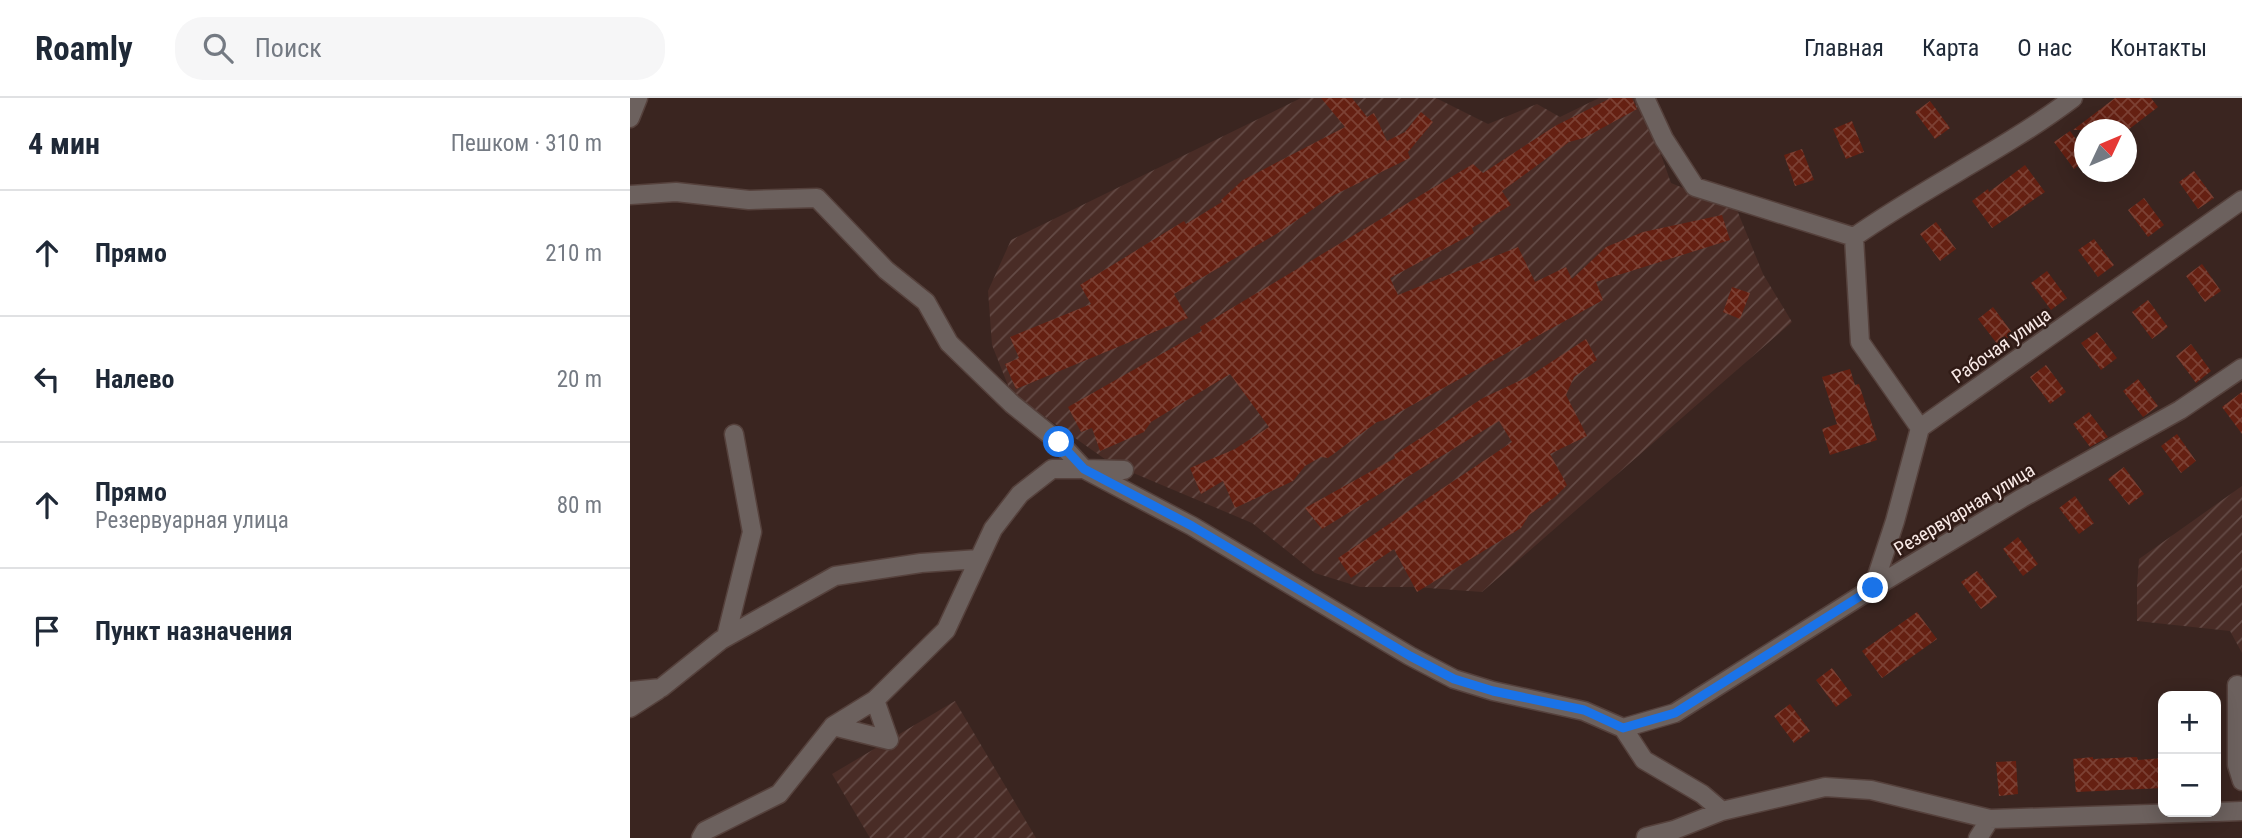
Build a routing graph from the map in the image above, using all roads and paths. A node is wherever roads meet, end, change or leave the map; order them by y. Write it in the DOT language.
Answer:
graph roads {
  1 [pos="638,98"];
  2 [pos="1645,98"];
  3 [pos="2073,98"];
  4 [pos="630,118"];
  5 [pos="630,195"];
  6 [pos="2242,200"];
  7 [pos="1854,237"];
  8 [pos="2242,368"];
  9 [pos="1920,428"];
  10 [pos="734,434"];
  11 [pos="1084,469"];
  12 [pos="1124,470"];
  13 [pos="979,559"];
  14 [pos="1873,588"];
  15 [pos="726,637"];
  16 [pos="2237,685"];
  17 [pos="660,688"];
  18 [pos="630,691"];
  19 [pos="875,700"];
  20 [pos="630,708"];
  21 [pos="833,726"];
  22 [pos="1623,728"];
  23 [pos="2242,781"];
  24 [pos="1722,811"];
  25 [pos="2242,811"];
  26 [pos="2221,812"];
  27 [pos="2158,814"];
  28 [pos="1990,819"];
  29 [pos="1643,837"];
  30 [pos="701,838"];
  31 [pos="1666,838"];
  32 [pos="1978,838"];
  1 -- 4 [label="street"];
  2 -- 7 [label="street"];
  3 -- 7 [label="street"];
  5 -- 11 [label="street"];
  6 -- 9 [label="street, Рабочая улица"];
  7 -- 9 [label="street"];
  8 -- 14 [label="street, Резервуарная улица"];
  9 -- 14 [label="street"];
  10 -- 15 [label="street"];
  11 -- 12 [label="street"];
  11 -- 13 [label="street"];
  11 -- 22 [label="street"];
  13 -- 15 [label="street"];
  13 -- 19 [label="street"];
  14 -- 22 [label="street, Резервуарная улица"];
  15 -- 17 [label="street"];
  16 -- 23 [label="street"];
  17 -- 18 [label="street"];
  17 -- 20 [label="street"];
  19 -- 21 [label="street"];
  19 -- 21 [label="street"];
  21 -- 30 [label="street"];
  22 -- 24 [label="street"];
  24 -- 28 [label="street"];
  24 -- 29 [label="street"];
  25 -- 26 [label="street"];
  27 -- 28 [label="street"];
  28 -- 32 [label="street"];
  29 -- 31 [label="street"];
}
